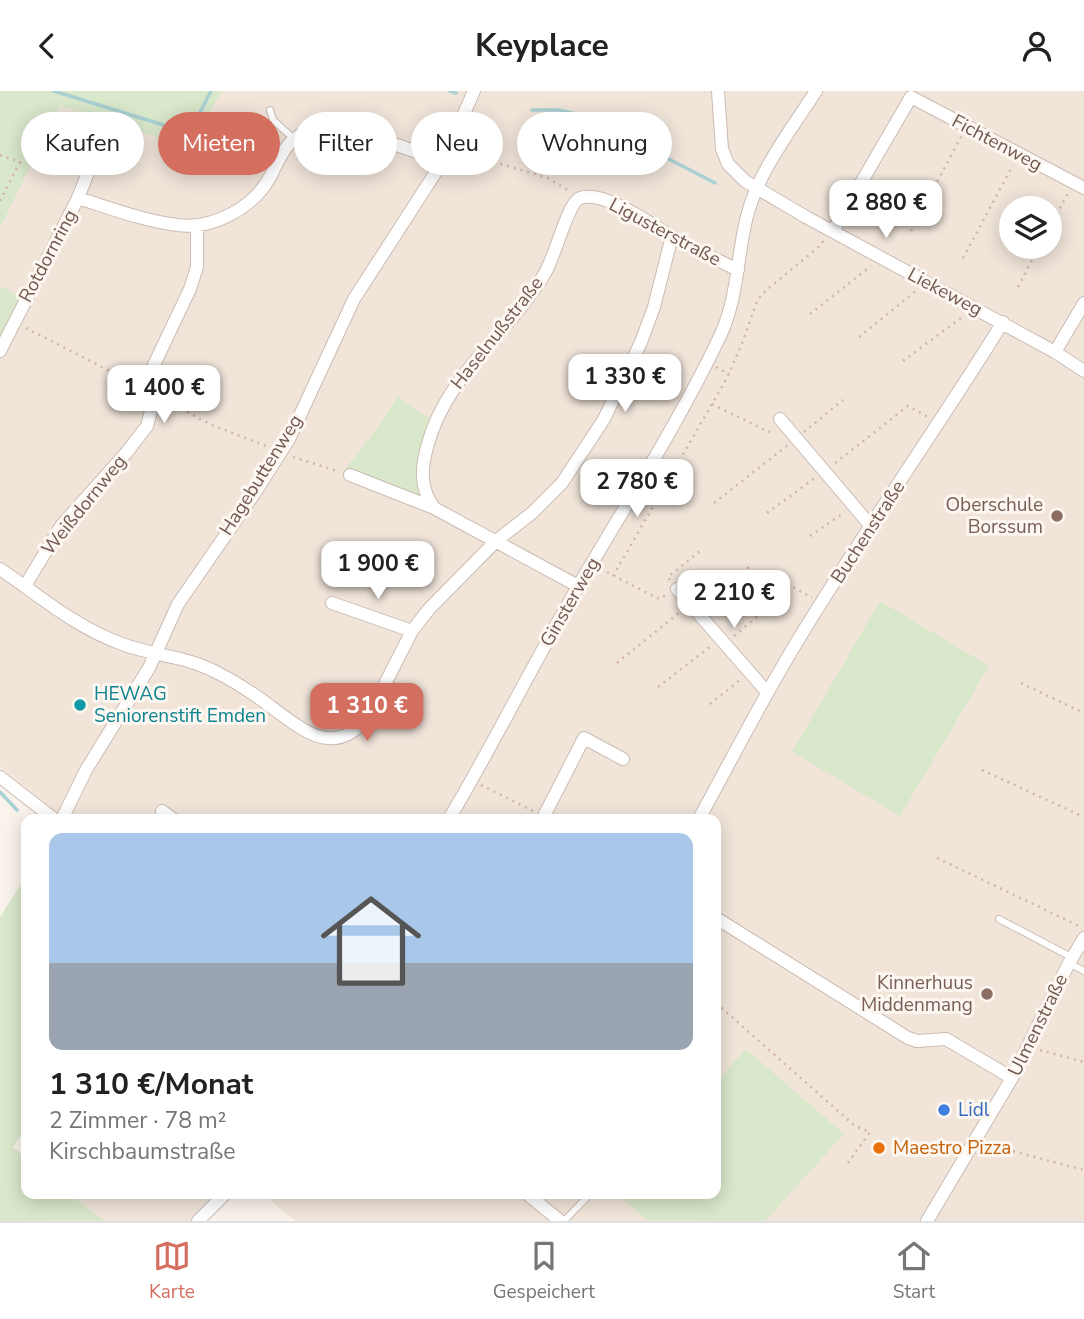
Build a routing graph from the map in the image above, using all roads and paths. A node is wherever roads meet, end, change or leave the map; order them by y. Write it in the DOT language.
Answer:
graph roads {
  1 [pos="474,91"];
  2 [pos="718,91"];
  3 [pos="816,91"];
  4 [pos="270,110"];
  5 [pos="465,112"];
  6 [pos="966,128"];
  7 [pos="294,139"];
  8 [pos="0,155"];
  9 [pos="1018,155"];
  10 [pos="503,168"];
  11 [pos="87,175"];
  12 [pos="433,175"];
  13 [pos="1079,185"];
  14 [pos="757,189"];
  15 [pos="586,197"];
  16 [pos="78,198"];
  17 [pos="0,201"];
  18 [pos="1062,210"];
  19 [pos="197,225"];
  20 [pos="831,231"];
  21 [pos="911,231"];
  22 [pos="672,236"];
  23 [pos="882,257"];
  24 [pos="964,258"];
  25 [pos="1033,259"];
  26 [pos="737,270"];
  27 [pos="927,282"];
  28 [pos="1018,287"];
  29 [pos="1084,303"];
  30 [pos="975,308"];
  31 [pos="810,314"];
  32 [pos="1003,322"];
  33 [pos="859,337"];
  34 [pos="0,351"];
  35 [pos="1055,352"];
  36 [pos="903,361"];
  37 [pos="1084,371"];
  38 [pos="844,400"];
  39 [pos="712,404"];
  40 [pos="780,419"];
  41 [pos="940,423"];
  42 [pos="797,438"];
  43 [pos="281,452"];
  44 [pos="824,471"];
  45 [pos="350,475"];
  46 [pos="714,503"];
  47 [pos="854,506"];
  48 [pos="434,508"];
  49 [pos="767,513"];
  50 [pos="870,525"];
  51 [pos="810,536"];
  52 [pos="496,541"];
  53 [pos="700,551"];
  54 [pos="592,563"];
  55 [pos="749,567"];
  56 [pos="0,569"];
  57 [pos="613,576"];
  58 [pos="25,586"];
  59 [pos="578,586"];
  60 [pos="677,589"];
  61 [pos="332,603"];
  62 [pos="821,603"];
  63 [pos="693,608"];
  64 [pos="412,631"];
  65 [pos="722,642"];
  66 [pos="156,653"];
  67 [pos="617,663"];
  68 [pos="749,673"];
  69 [pos="1021,683"];
  70 [pos="658,687"];
  71 [pos="767,692"];
  72 [pos="710,704"];
  73 [pos="1084,713"];
  74 [pos="623,758"];
  75 [pos="982,770"];
  76 [pos="0,777"];
  77 [pos="471,780"];
  78 [pos="48,814"];
  79 [pos="64,814"];
  80 [pos="452,814"];
  81 [pos="536,814"];
  82 [pos="546,814"];
  83 [pos="702,814"];
  84 [pos="1084,817"];
  85 [pos="937,858"];
  86 [pos="999,919"];
  87 [pos="721,921"];
  88 [pos="1084,929"];
  89 [pos="1084,937"];
  90 [pos="1071,960"];
  91 [pos="1084,971"];
  92 [pos="721,1007"];
  93 [pos="1029,1046"];
  94 [pos="1084,1062"];
  95 [pos="1012,1078"];
  96 [pos="976,1141"];
  97 [pos="848,1163"];
  98 [pos="1084,1170"];
  99 [pos="220,1199"];
  100 [pos="534,1199"];
  101 [pos="584,1199"];
  102 [pos="559,1220"];
  103 [pos="198,1221"];
  104 [pos="927,1221"];
  1 -- 5 [label="street, Hagebuttenweg"];
  2 -- 14 [label="street, Liekeweg"];
  3 -- 14 [label="street, Ginsterweg"];
  4 -- 7 [label="lane"];
  6 -- 9 [label="street, Fichtenweg"];
  6 -- 20 [label="street, Fichtenweg"];
  6 -- 21 [label="path"];
  7 -- 19 [label="street, Rotdornring"];
  8 -- 17 [label="path"];
  9 -- 13 [label="street, Fichtenweg"];
  9 -- 24 [label="path"];
  10 -- 15 [label="path"];
  11 -- 16 [label="street, Rotdornring"];
  12 -- 43 [label="street, Hagebuttenweg"];
  13 -- 18 [label="path"];
  14 -- 20 [label="street, Liekeweg"];
  14 -- 26 [label="street, Ginsterweg"];
  15 -- 22 [label="street, Ligusterstraße"];
  15 -- 48 [label="street, Haselnußstraße"];
  16 -- 19 [label="street, Rotdornring"];
  16 -- 34 [label="street, Rotdornring"];
  19 -- 58 [label="street, Weißdornweg"];
  20 -- 23 [label="street, Liekeweg"];
  20 -- 39 [label="path"];
  22 -- 26 [label="street, Ligusterstraße"];
  22 -- 52 [label="street"];
  23 -- 27 [label="street, Liekeweg"];
  23 -- 31 [label="path"];
  25 -- 28 [label="path"];
  26 -- 54 [label="street, Ginsterweg"];
  27 -- 30 [label="street, Liekeweg"];
  27 -- 33 [label="path"];
  29 -- 35 [label="street"];
  30 -- 32 [label="street, Liekeweg"];
  30 -- 36 [label="path"];
  32 -- 35 [label="street, Liekeweg"];
  32 -- 41 [label="street, Buchenstraße"];
  35 -- 37 [label="street, Liekeweg"];
  38 -- 42 [label="path"];
  39 -- 40 [label="path"];
  39 -- 57 [label="path"];
  40 -- 42 [label="street"];
  41 -- 44 [label="path"];
  41 -- 50 [label="street, Buchenstraße"];
  42 -- 44 [label="street"];
  42 -- 46 [label="path"];
  43 -- 45 [label="path"];
  43 -- 66 [label="street, Hagebuttenweg"];
  44 -- 47 [label="street"];
  44 -- 49 [label="path"];
  45 -- 48 [label="street"];
  47 -- 50 [label="street"];
  47 -- 51 [label="path"];
  48 -- 52 [label="street"];
  50 -- 62 [label="street, Buchenstraße"];
  52 -- 59 [label="street"];
  52 -- 64 [label="street"];
  53 -- 60 [label="path"];
  54 -- 57 [label="path"];
  54 -- 59 [label="street, Ginsterweg"];
  55 -- 63 [label="path"];
  56 -- 58 [label="street"];
  57 -- 60 [label="path"];
  58 -- 66 [label="street"];
  59 -- 77 [label="street, Ginsterweg"];
  60 -- 63 [label="street"];
  61 -- 64 [label="street"];
  62 -- 65 [label="path"];
  62 -- 71 [label="street, Buchenstraße"];
  63 -- 65 [label="street"];
  63 -- 67 [label="path"];
  64 -- 66 [label="street"];
  65 -- 68 [label="street"];
  65 -- 70 [label="path"];
  66 -- 79 [label="street, Hagebuttenweg"];
  68 -- 71 [label="street"];
  68 -- 72 [label="path"];
  69 -- 73 [label="path"];
  71 -- 83 [label="street, Buchenstraße"];
  74 -- 82 [label="street"];
  75 -- 84 [label="path"];
  76 -- 78 [label="street"];
  77 -- 80 [label="street, Ginsterweg"];
  77 -- 81 [label="path"];
  85 -- 88 [label="path"];
  86 -- 90 [label="lane"];
  87 -- 95 [label="street"];
  89 -- 90 [label="street, Ulmenstraße"];
  90 -- 91 [label="lane"];
  90 -- 93 [label="street, Ulmenstraße"];
  92 -- 97 [label="path"];
  93 -- 94 [label="path"];
  93 -- 95 [label="street, Ulmenstraße"];
  95 -- 96 [label="street, Ulmenstraße"];
  96 -- 98 [label="path"];
  96 -- 104 [label="street, Ulmenstraße"];
  99 -- 103 [label="street"];
  100 -- 102 [label="street"];
  101 -- 102 [label="lane"];
}
